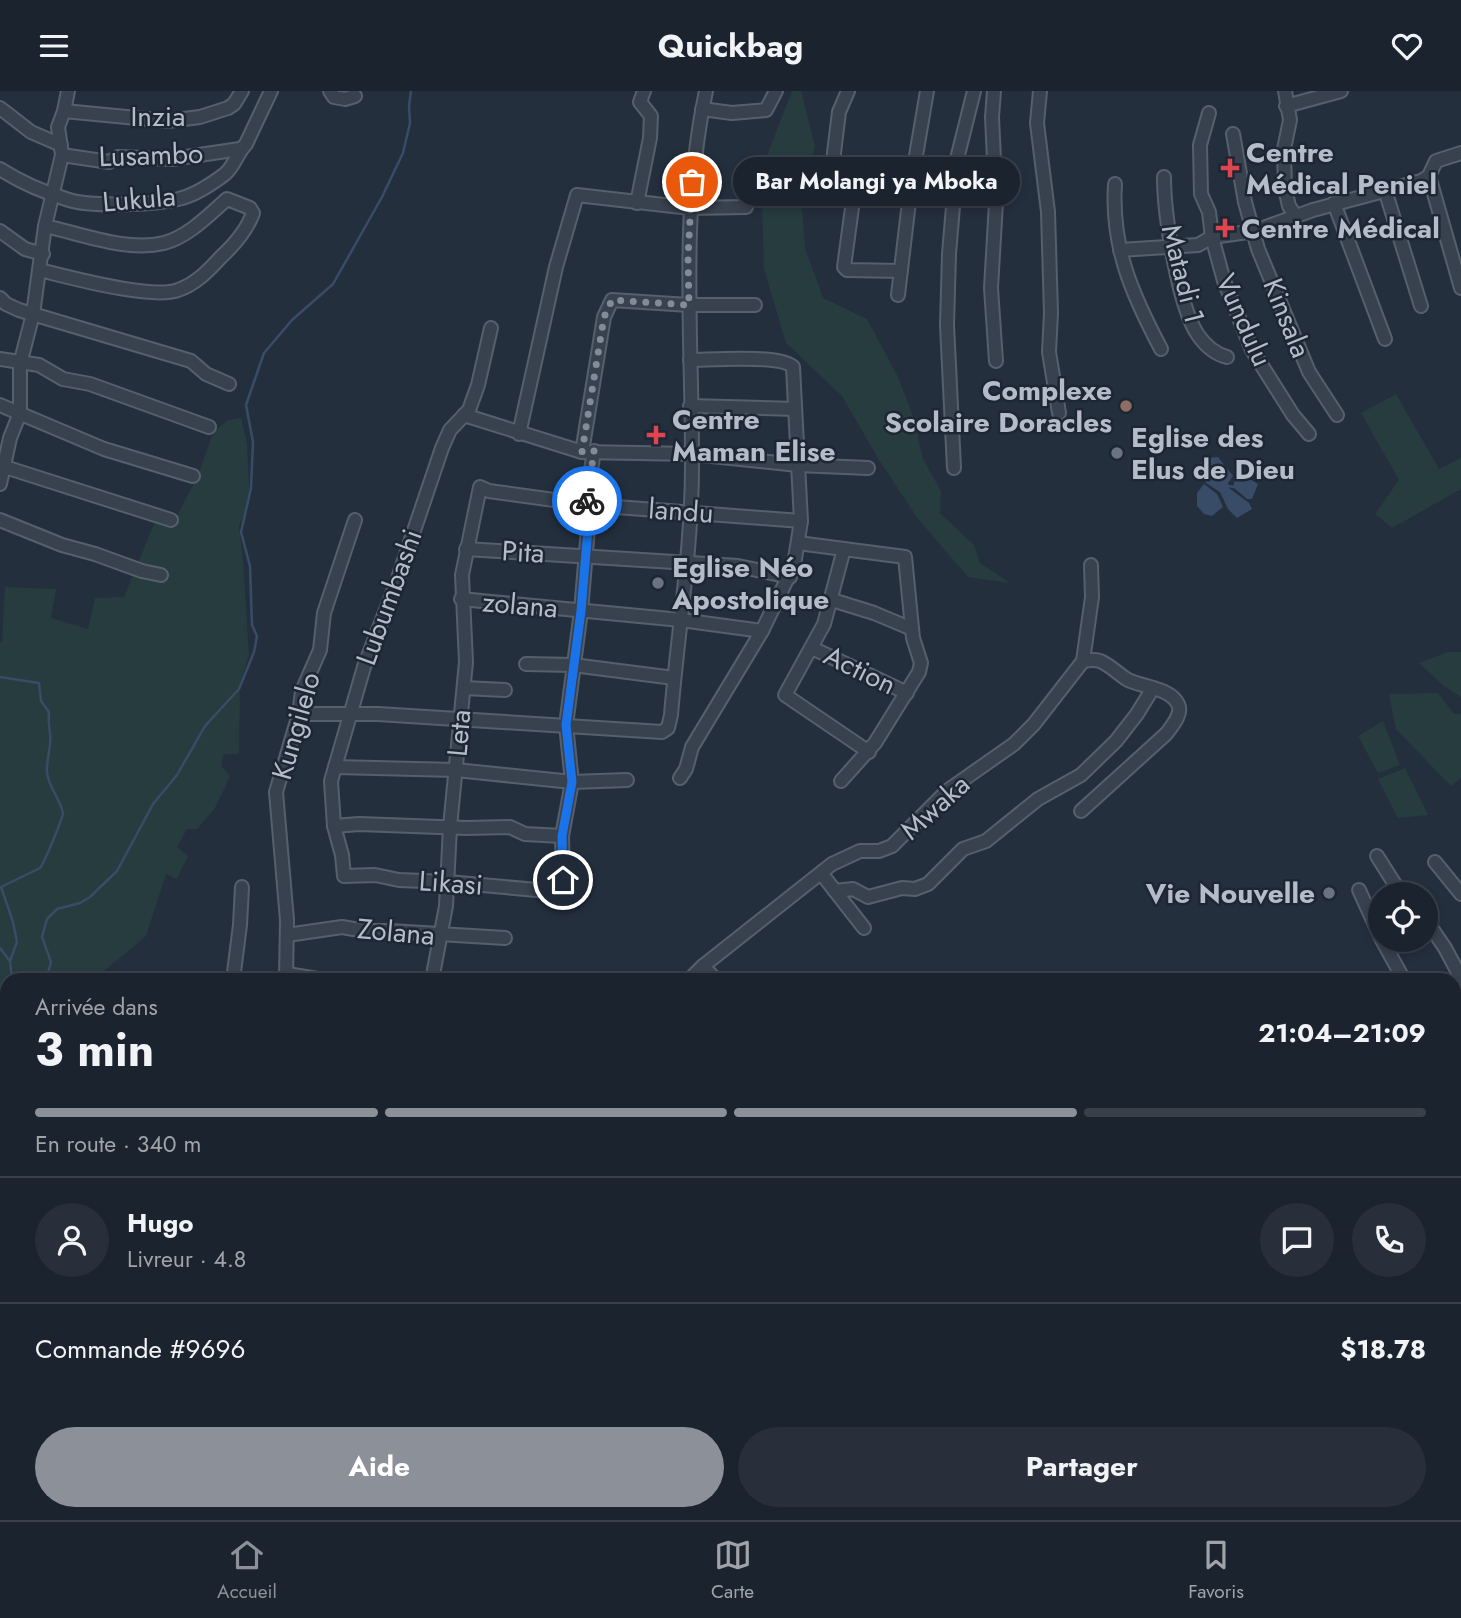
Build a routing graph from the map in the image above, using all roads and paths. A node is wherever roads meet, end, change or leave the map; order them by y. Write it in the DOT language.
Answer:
graph roads {
  1 [pos="67,91"];
  2 [pos="242,91"];
  3 [pos="271,91"];
  4 [pos="330,91"];
  5 [pos="644,91"];
  6 [pos="706,91"];
  7 [pos="776,91"];
  8 [pos="848,91"];
  9 [pos="927,91"];
  10 [pos="974,91"];
  11 [pos="994,91"];
  12 [pos="1040,91"];
  13 [pos="1286,91"];
  14 [pos="1341,91"];
  15 [pos="355,96"];
  16 [pos="1286,106"];
  17 [pos="0,109"];
  18 [pos="702,109"];
  19 [pos="64,111"];
  20 [pos="1209,114"];
  21 [pos="1233,134"];
  22 [pos="240,149"];
  23 [pos="62,150"];
  24 [pos="1461,153"];
  25 [pos="0,169"];
  26 [pos="1429,176"];
  27 [pos="1164,177"];
  28 [pos="1115,184"];
  29 [pos="1385,190"];
  30 [pos="52,193"];
  31 [pos="637,203"];
  32 [pos="1334,204"];
  33 [pos="746,207"];
  34 [pos="690,208"];
  35 [pos="1295,215"];
  36 [pos="44,226"];
  37 [pos="0,231"];
  38 [pos="1255,231"];
  39 [pos="1212,237"];
  40 [pos="1171,247"];
  41 [pos="1120,250"];
  42 [pos="43,254"];
  43 [pos="39,270"];
  44 [pos="901,271"];
  45 [pos="1459,274"];
  46 [pos="1461,288"];
  47 [pos="898,295"];
  48 [pos="0,298"];
  49 [pos="689,305"];
  50 [pos="755,305"];
  51 [pos="1421,306"];
  52 [pos="33,314"];
  53 [pos="491,328"];
  54 [pos="1385,339"];
  55 [pos="1161,349"];
  56 [pos="1227,357"];
  57 [pos="0,359"];
  58 [pos="690,360"];
  59 [pos="996,361"];
  60 [pos="20,364"];
  61 [pos="229,384"];
  62 [pos="0,405"];
  63 [pos="690,405"];
  64 [pos="795,409"];
  65 [pos="20,413"];
  66 [pos="1059,413"];
  67 [pos="464,415"];
  68 [pos="1337,415"];
  69 [pos="209,427"];
  70 [pos="519,434"];
  71 [pos="1309,434"];
  72 [pos="588,451"];
  73 [pos="692,454"];
  74 [pos="798,465"];
  75 [pos="5,467"];
  76 [pos="868,468"];
  77 [pos="954,468"];
  78 [pos="193,476"];
  79 [pos="0,484"];
  80 [pos="480,487"];
  81 [pos="590,505"];
  82 [pos="692,511"];
  83 [pos="0,520"];
  84 [pos="171,520"];
  85 [pos="355,520"];
  86 [pos="801,521"];
  87 [pos="799,543"];
  88 [pos="466,549"];
  89 [pos="844,549"];
  90 [pos="586,555"];
  91 [pos="687,562"];
  92 [pos="1091,565"];
  93 [pos="161,575"];
  94 [pos="790,577"];
  95 [pos="461,599"];
  96 [pos="832,600"];
  97 [pos="581,611"];
  98 [pos="681,620"];
  99 [pos="912,629"];
  100 [pos="762,631"];
  101 [pos="812,647"];
  102 [pos="1083,661"];
  103 [pos="526,664"];
  104 [pos="573,665"];
  105 [pos="674,678"];
  106 [pos="464,688"];
  107 [pos="1153,688"];
  108 [pos="505,690"];
  109 [pos="907,693"];
  110 [pos="351,712"];
  111 [pos="299,713"];
  112 [pos="461,718"];
  113 [pos="566,725"];
  114 [pos="869,752"];
  115 [pos="335,767"];
  116 [pos="456,770"];
  117 [pos="680,778"];
  118 [pos="627,781"];
  119 [pos="841,781"];
  120 [pos="572,782"];
  121 [pos="1081,811"];
  122 [pos="334,826"];
  123 [pos="450,827"];
  124 [pos="562,836"];
  125 [pos="1377,856"];
  126 [pos="1435,862"];
  127 [pos="821,873"];
  128 [pos="344,876"];
  129 [pos="448,882"];
  130 [pos="1393,882"];
  131 [pos="242,887"];
  132 [pos="1359,890"];
  133 [pos="835,891"];
  134 [pos="1461,894"];
  135 [pos="1368,910"];
  136 [pos="864,928"];
  137 [pos="287,936"];
  138 [pos="439,936"];
  139 [pos="505,938"];
  140 [pos="1438,938"];
  141 [pos="1388,952"];
  142 [pos="703,966"];
  143 [pos="234,973"];
  144 [pos="286,973"];
  145 [pos="433,973"];
  146 [pos="696,973"];
  147 [pos="710,973"];
  148 [pos="1400,973"];
  149 [pos="1458,973"];
  1 -- 19 [label="street"];
  2 -- 19 [label="street, Inzia"];
  3 -- 22 [label="street, Lukula"];
  4 -- 15 [label="street"];
  5 -- 31 [label="street"];
  6 -- 18 [label="street"];
  7 -- 18 [label="street"];
  8 -- 44 [label="street"];
  9 -- 44 [label="street"];
  10 -- 77 [label="street"];
  11 -- 59 [label="street"];
  12 -- 66 [label="street"];
  13 -- 16 [label="street"];
  14 -- 16 [label="street"];
  16 -- 35 [label="street"];
  17 -- 23 [label="street, Lusambo"];
  18 -- 34 [label="street"];
  19 -- 23 [label="street"];
  20 -- 39 [label="street, Vundulu"];
  21 -- 38 [label="street, Kinsala"];
  22 -- 23 [label="street, Lusambo"];
  22 -- 30 [label="street, Lukula"];
  23 -- 30 [label="street"];
  24 -- 26 [label="street"];
  25 -- 30 [label="street, Lukula"];
  26 -- 29 [label="street"];
  26 -- 45 [label="street"];
  27 -- 40 [label="street, Matadi 1"];
  28 -- 41 [label="street"];
  29 -- 32 [label="street"];
  29 -- 51 [label="street"];
  30 -- 36 [label="street"];
  31 -- 34 [label="street"];
  31 -- 70 [label="street"];
  32 -- 35 [label="street"];
  32 -- 54 [label="street"];
  33 -- 34 [label="street"];
  34 -- 49 [label="street"];
  35 -- 38 [label="street"];
  36 -- 42 [label="street"];
  36 -- 43 [label="street"];
  37 -- 42 [label="street"];
  38 -- 39 [label="street"];
  38 -- 68 [label="street, Kinsala"];
  39 -- 40 [label="street"];
  39 -- 71 [label="street, Vundulu"];
  40 -- 41 [label="street"];
  40 -- 56 [label="street, Matadi 1"];
  41 -- 55 [label="street"];
  42 -- 43 [label="street"];
  43 -- 52 [label="street"];
  44 -- 47 [label="street"];
  45 -- 46 [label="street"];
  48 -- 52 [label="street"];
  49 -- 50 [label="street"];
  49 -- 58 [label="street"];
  49 -- 72 [label="street"];
  52 -- 60 [label="street"];
  52 -- 61 [label="street"];
  53 -- 67 [label="street, Lubumbashi"];
  57 -- 60 [label="street"];
  58 -- 63 [label="street"];
  58 -- 64 [label="street"];
  60 -- 65 [label="street"];
  60 -- 69 [label="street"];
  62 -- 65 [label="street"];
  63 -- 64 [label="street"];
  63 -- 73 [label="street"];
  64 -- 74 [label="street"];
  65 -- 75 [label="street"];
  65 -- 78 [label="street"];
  67 -- 70 [label="street"];
  67 -- 110 [label="street, Lubumbashi"];
  70 -- 72 [label="street"];
  72 -- 73 [label="street"];
  72 -- 81 [label="street"];
  73 -- 74 [label="street"];
  73 -- 82 [label="street"];
  74 -- 76 [label="street"];
  74 -- 86 [label="street"];
  75 -- 79 [label="street"];
  75 -- 84 [label="street"];
  80 -- 81 [label="street, landu"];
  80 -- 88 [label="street, Leta"];
  81 -- 82 [label="street, landu"];
  81 -- 90 [label="street"];
  82 -- 86 [label="street, landu"];
  82 -- 91 [label="street"];
  83 -- 93 [label="street"];
  85 -- 111 [label="street, Kungilelo"];
  86 -- 87 [label="street"];
  87 -- 89 [label="street"];
  87 -- 94 [label="street"];
  88 -- 90 [label="street, Pita"];
  88 -- 95 [label="street, Leta"];
  89 -- 96 [label="street"];
  89 -- 99 [label="street"];
  90 -- 91 [label="street, Pita"];
  90 -- 97 [label="street"];
  91 -- 94 [label="street, Pita"];
  91 -- 98 [label="street"];
  92 -- 102 [label="street"];
  94 -- 100 [label="street"];
  95 -- 97 [label="street, zolana"];
  95 -- 106 [label="street, Leta"];
  96 -- 99 [label="street"];
  96 -- 101 [label="street"];
  97 -- 98 [label="street, zolana"];
  97 -- 104 [label="street"];
  98 -- 100 [label="street, zolana"];
  98 -- 105 [label="street"];
  99 -- 109 [label="street"];
  100 -- 117 [label="street"];
  101 -- 109 [label="street, Action"];
  101 -- 114 [label="street"];
  102 -- 107 [label="street"];
  102 -- 127 [label="street, Mwaka"];
  103 -- 104 [label="street"];
  104 -- 105 [label="street"];
  104 -- 113 [label="street"];
  105 -- 113 [label="street"];
  106 -- 108 [label="street"];
  106 -- 112 [label="street, Leta"];
  107 -- 121 [label="street"];
  107 -- 133 [label="street"];
  109 -- 114 [label="street"];
  110 -- 111 [label="street"];
  110 -- 112 [label="street"];
  110 -- 115 [label="street, Lubumbashi"];
  111 -- 137 [label="street, Kungilelo"];
  112 -- 113 [label="street"];
  112 -- 116 [label="street, Leta"];
  113 -- 120 [label="street"];
  114 -- 119 [label="street"];
  115 -- 116 [label="street"];
  115 -- 122 [label="street, Lubumbashi"];
  116 -- 120 [label="street"];
  116 -- 123 [label="street, Leta"];
  118 -- 120 [label="street"];
  120 -- 124 [label="street"];
  122 -- 123 [label="street"];
  122 -- 128 [label="street, Lubumbashi"];
  123 -- 124 [label="street"];
  123 -- 129 [label="street, Leta"];
  124 -- 129 [label="street, Likasi"];
  125 -- 130 [label="street"];
  126 -- 134 [label="street"];
  127 -- 133 [label="street"];
  127 -- 142 [label="street, Mwaka"];
  128 -- 129 [label="street, Likasi"];
  129 -- 138 [label="street, Leta"];
  131 -- 143 [label="street"];
  132 -- 135 [label="street"];
  133 -- 136 [label="street"];
  137 -- 138 [label="street, Zolana"];
  137 -- 144 [label="street, Kungilelo"];
  138 -- 139 [label="street, Zolana"];
  138 -- 145 [label="street, Leta"];
  140 -- 149 [label="street"];
  141 -- 148 [label="street"];
  142 -- 146 [label="street, Mwaka"];
  142 -- 147 [label="street"];
}
